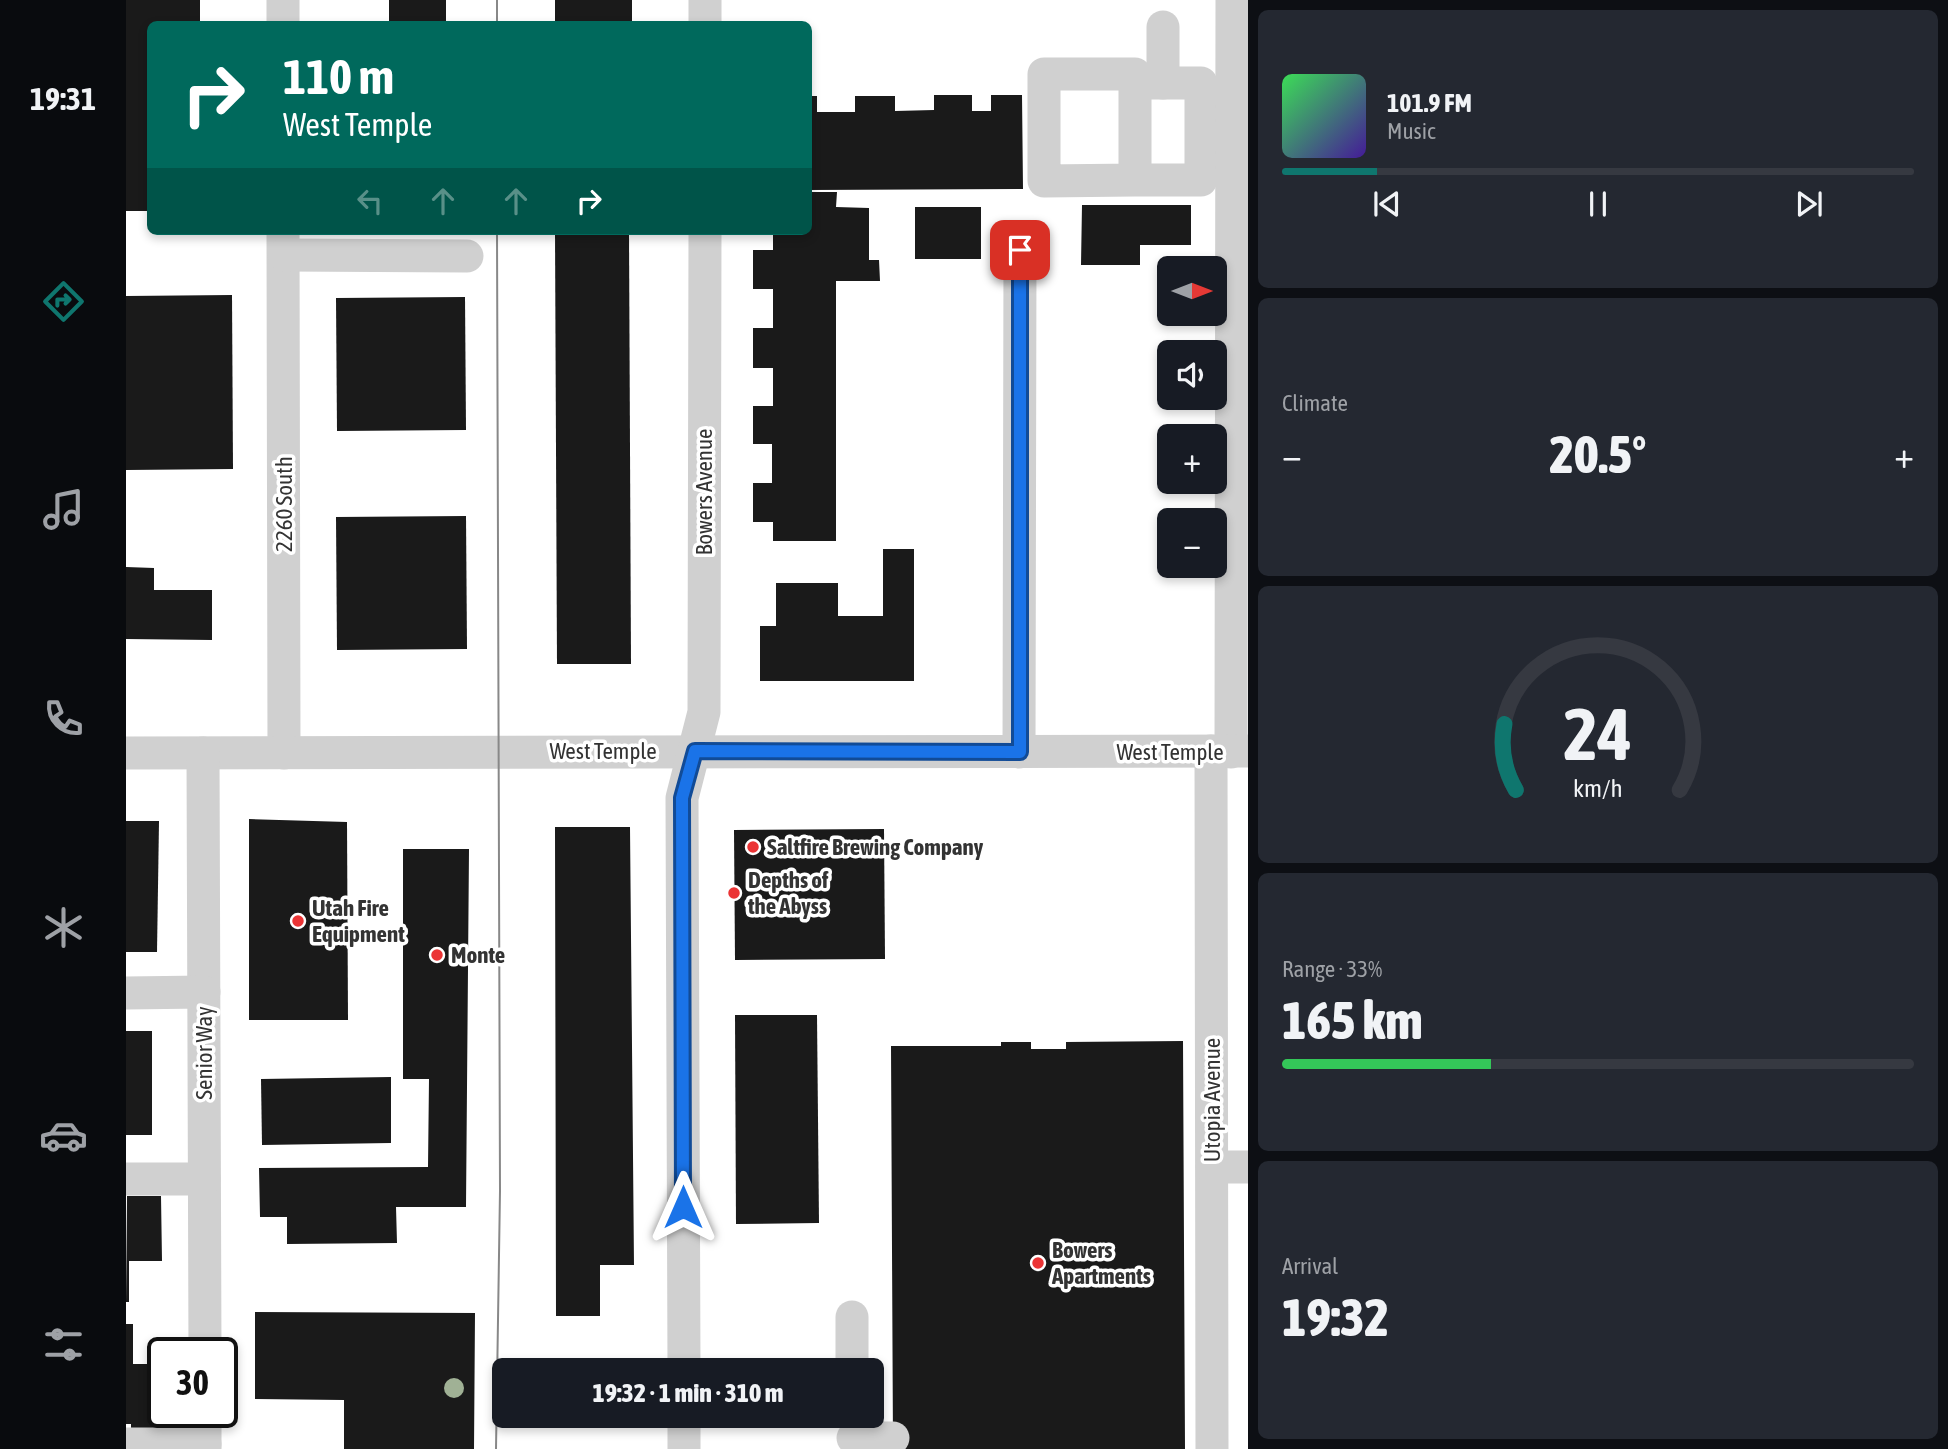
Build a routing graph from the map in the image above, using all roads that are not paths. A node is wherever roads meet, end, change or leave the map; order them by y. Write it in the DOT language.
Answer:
graph roads {
  1 [pos="283,0"];
  2 [pos="705,0"];
  3 [pos="1232,0"];
  4 [pos="283,21"];
  5 [pos="705,21"];
  6 [pos="1163,27"];
  7 [pos="1149,83"];
  8 [pos="1135,180"];
  9 [pos="705,235"];
  10 [pos="283,243"];
  11 [pos="1020,250"];
  12 [pos="467,256"];
  13 [pos="695,751"];
  14 [pos="1230,751"];
  15 [pos="1020,752"];
  16 [pos="126,754"];
  17 [pos="204,754"];
  18 [pos="284,754"];
  19 [pos="204,992"];
  20 [pos="126,993"];
  21 [pos="1212,1167"];
  22 [pos="1248,1167"];
  23 [pos="126,1179"];
  24 [pos="204,1180"];
  25 [pos="852,1317"];
  26 [pos="205,1337"];
  27 [pos="684,1358"];
  28 [pos="852,1358"];
  29 [pos="684,1428"];
  30 [pos="853,1434"];
  31 [pos="205,1435"];
  32 [pos="893,1438"];
  33 [pos="126,1444"];
  34 [pos="684,1449"];
  35 [pos="1212,1449"];
  1 -- 4 [label="street"];
  2 -- 5 [label="street"];
  3 -- 14 [label="street, Utopia Avenue"];
  6 -- 7 [label="street"];
  7 -- 8 [label="street"];
  7 -- 8 [label="street"];
  7 -- 8 [label="street"];
  9 -- 13 [label="street, Bowers Avenue"];
  10 -- 12 [label="street"];
  10 -- 18 [label="street, 2260 South"];
  11 -- 15 [label="street"];
  13 -- 15 [label="street, West Temple"];
  13 -- 18 [label="street, West Temple"];
  13 -- 27 [label="street, Bowers Avenue"];
  14 -- 15 [label="street, West Temple"];
  14 -- 21 [label="street, Utopia Avenue"];
  16 -- 17 [label="street, West Temple"];
  17 -- 18 [label="street, West Temple"];
  17 -- 19 [label="street, Senior Way"];
  19 -- 20 [label="street"];
  19 -- 24 [label="street, Senior Way"];
  21 -- 22 [label="street"];
  21 -- 35 [label="street, Utopia Avenue"];
  23 -- 24 [label="street"];
  24 -- 26 [label="street, Senior Way"];
  25 -- 28 [label="street"];
  29 -- 34 [label="street"];
  30 -- 32 [label="street"];
  31 -- 33 [label="street"];
}
